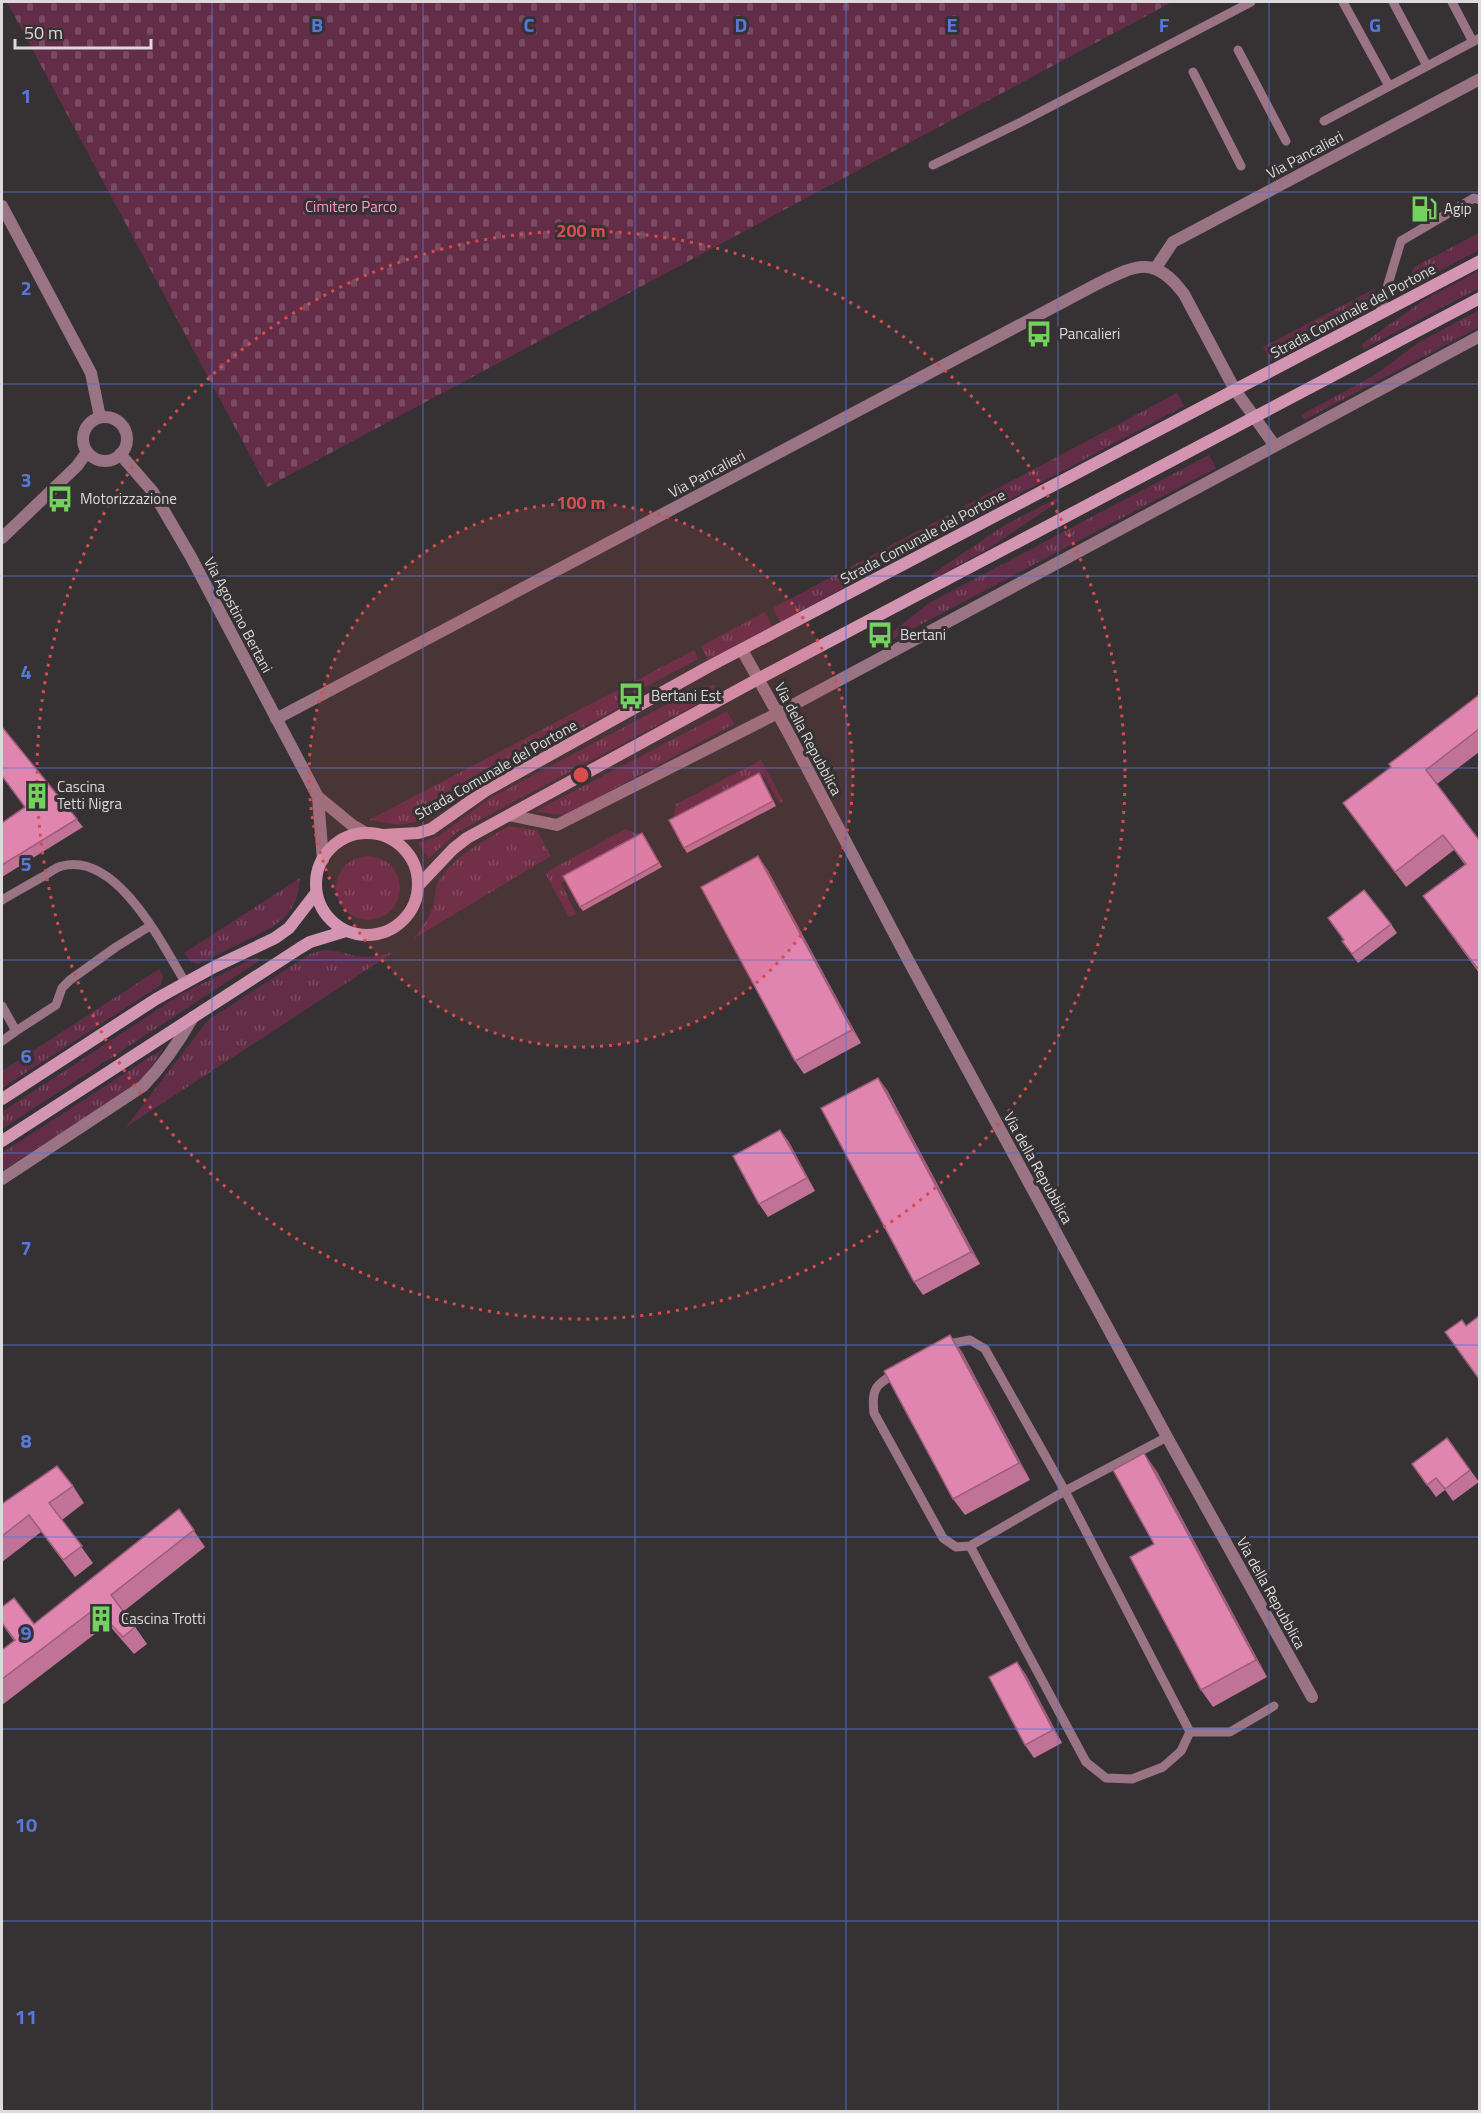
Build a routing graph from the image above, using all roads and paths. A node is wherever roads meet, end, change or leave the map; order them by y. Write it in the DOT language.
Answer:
graph roads {
  1 [pos="1251,2"];
  2 [pos="1342,2"];
  3 [pos="1393,2"];
  4 [pos="1452,2"];
  5 [pos="1476,40"];
  6 [pos="1238,50"];
  7 [pos="1427,66"];
  8 [pos="1193,72"];
  9 [pos="1479,79"];
  10 [pos="1389,86"];
  11 [pos="1324,121"];
  12 [pos="1286,141"];
  13 [pos="933,165"];
  14 [pos="1241,166"];
  15 [pos="1479,200"];
  16 [pos="2,206"];
  17 [pos="1479,261"];
  18 [pos="1155,269"];
  19 [pos="1479,298"];
  20 [pos="1379,314"];
  21 [pos="1479,336"];
  22 [pos="1235,390"];
  23 [pos="100,417"];
  24 [pos="1254,417"];
  25 [pos="1275,446"];
  26 [pos="87,452"];
  27 [pos="120,454"];
  28 [pos="2,538"];
  29 [pos="742,650"];
  30 [pos="758,679"];
  31 [pos="778,713"];
  32 [pos="276,719"];
  33 [pos="318,797"];
  34 [pos="509,815"];
  35 [pos="364,832"];
  36 [pos="383,835"];
  37 [pos="322,860"];
  38 [pos="418,886"];
  39 [pos="316,893"];
  40 [pos="2,900"];
  41 [pos="150,926"];
  42 [pos="346,931"];
  43 [pos="185,982"];
  44 [pos="2,1006"];
  45 [pos="193,1017"];
  46 [pos="16,1031"];
  47 [pos="2,1041"];
  48 [pos="2,1099"];
  49 [pos="2,1140"];
  50 [pos="2,1179"];
  51 [pos="933,1354"];
  52 [pos="902,1371"];
  53 [pos="1167,1437"];
  54 [pos="1065,1491"];
  55 [pos="970,1546"];
  56 [pos="1312,1697"];
  57 [pos="1274,1706"];
  58 [pos="1190,1732"];
  1 -- 13 [label="lane"];
  2 -- 10 [label="lane"];
  3 -- 7 [label="lane"];
  4 -- 5 [label="lane"];
  5 -- 7 [label="lane"];
  6 -- 12 [label="lane"];
  7 -- 10 [label="lane"];
  8 -- 14 [label="lane"];
  9 -- 18 [label="street, Via Pancalieri"];
  10 -- 11 [label="lane"];
  15 -- 20 [label="lane"];
  16 -- 23 [label="street"];
  17 -- 20 [label="street, Strada Comunale del Portone"];
  18 -- 22 [label="street"];
  18 -- 32 [label="street, Via Pancalieri"];
  19 -- 24 [label="street"];
  20 -- 22 [label="street, Strada Comunale del Portone"];
  21 -- 25 [label="street"];
  22 -- 24 [label="street"];
  22 -- 29 [label="street, Strada Comunale del Portone"];
  23 -- 26 [label="street"];
  23 -- 27 [label="street"];
  24 -- 25 [label="street"];
  24 -- 30 [label="street"];
  25 -- 31 [label="street"];
  26 -- 27 [label="street"];
  26 -- 28 [label="street"];
  27 -- 32 [label="street, Via Agostino Bertani"];
  29 -- 30 [label="street, Via della Repubblica"];
  29 -- 36 [label="street, Strada Comunale del Portone"];
  30 -- 31 [label="street, Via della Repubblica"];
  30 -- 34 [label="street"];
  31 -- 34 [label="street"];
  31 -- 53 [label="street, Via della Repubblica"];
  32 -- 33 [label="street, Via Agostino Bertani"];
  33 -- 35 [label="street, Via Agostino Bertani"];
  33 -- 37 [label="street, Via Agostino Bertani"];
  34 -- 38 [label="street"];
  35 -- 36 [label="street"];
  35 -- 37 [label="street"];
  36 -- 38 [label="street"];
  37 -- 39 [label="street"];
  38 -- 42 [label="street"];
  39 -- 42 [label="street"];
  39 -- 43 [label="street"];
  40 -- 41 [label="lane"];
  41 -- 43 [label="lane"];
  41 -- 46 [label="lane"];
  42 -- 45 [label="street"];
  43 -- 48 [label="street"];
  44 -- 46 [label="lane"];
  45 -- 49 [label="street"];
  45 -- 50 [label="street"];
  46 -- 47 [label="lane"];
  51 -- 54 [label="lane"];
  52 -- 55 [label="lane"];
  53 -- 54 [label="lane"];
  53 -- 56 [label="street, Via della Repubblica"];
  54 -- 55 [label="lane"];
  54 -- 58 [label="lane"];
  55 -- 58 [label="lane"];
  57 -- 58 [label="lane"];
}
